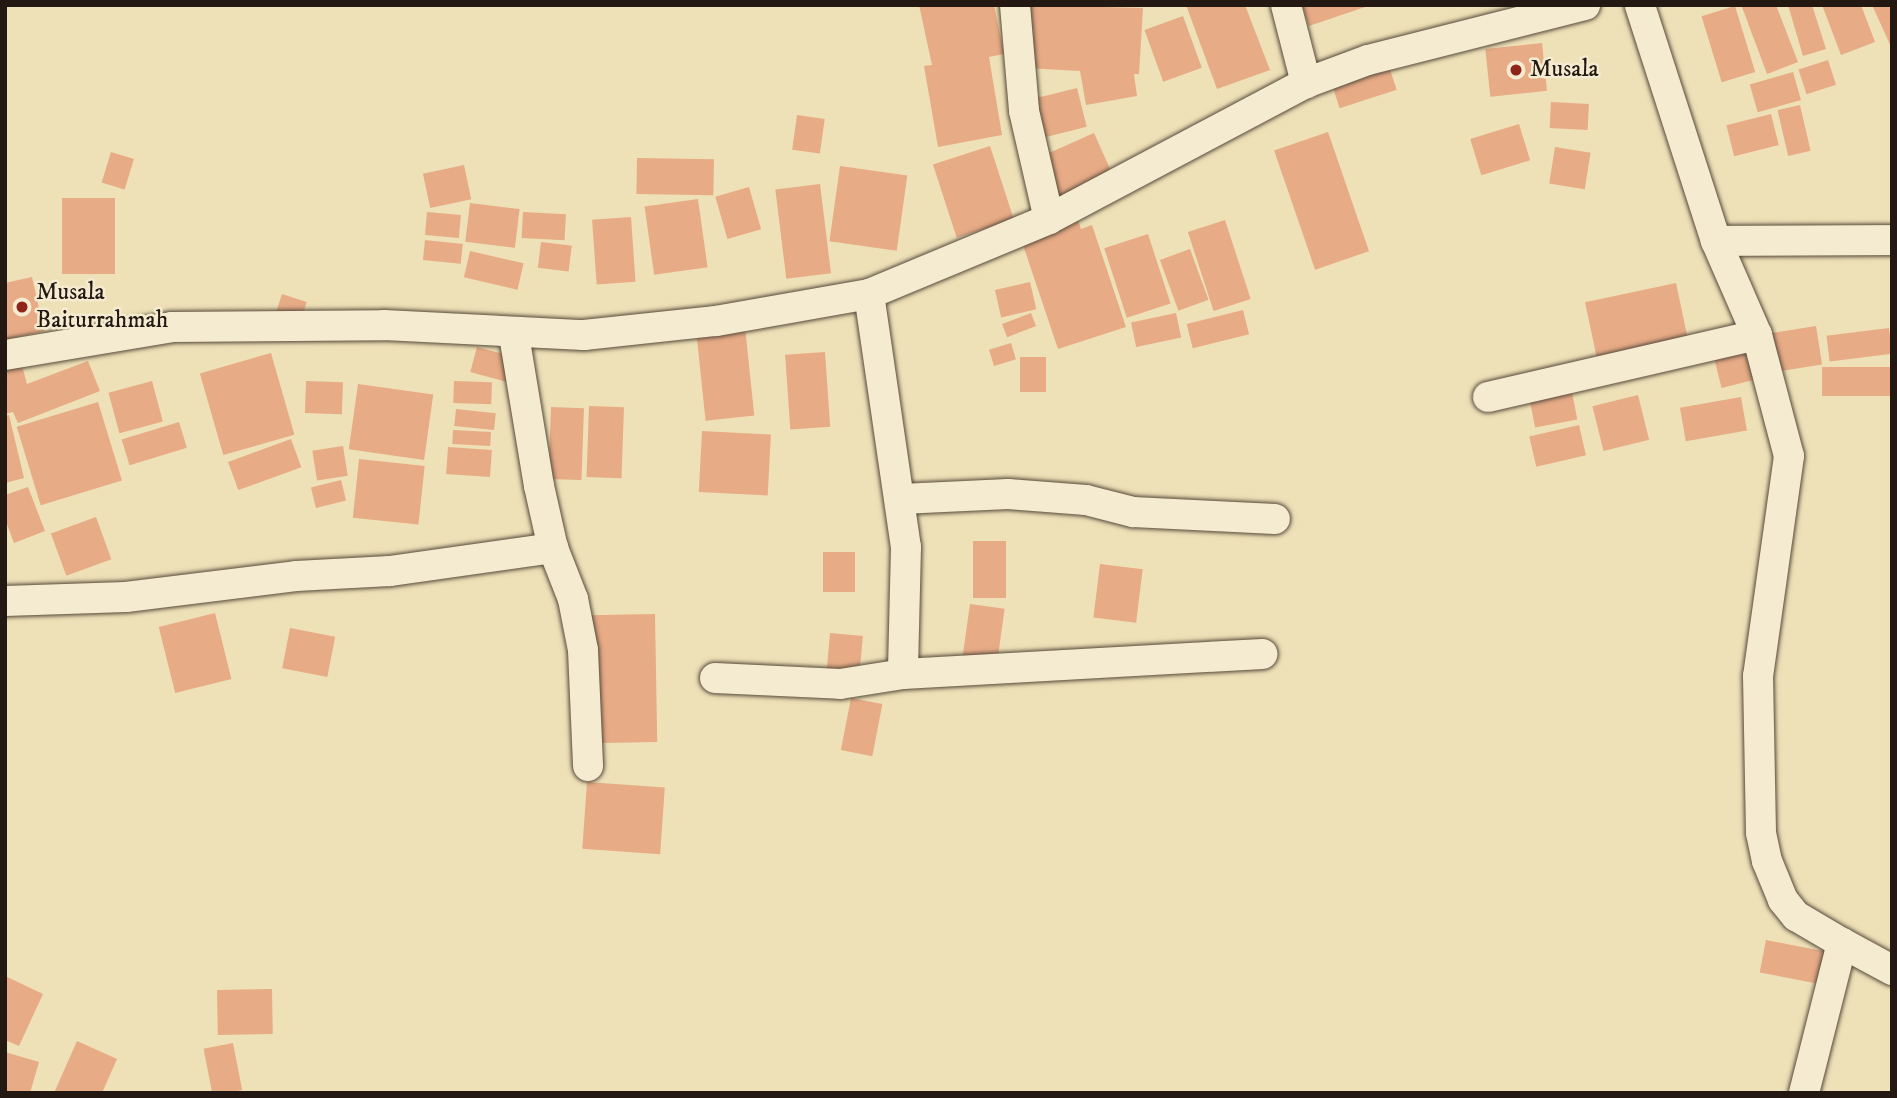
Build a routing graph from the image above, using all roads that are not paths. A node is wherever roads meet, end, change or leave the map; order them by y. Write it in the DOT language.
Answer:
graph roads {
  1 [pos="1015,5"];
  2 [pos="1286,5"];
  3 [pos="1585,5"];
  4 [pos="1640,5"];
  5 [pos="1306,83"];
  6 [pos="1049,219"];
  7 [pos="1892,240"];
  8 [pos="1716,241"];
  9 [pos="869,294"];
  10 [pos="514,335"];
  11 [pos="1757,335"];
  12 [pos="5,355"];
  13 [pos="1488,397"];
  14 [pos="901,499"];
  15 [pos="1275,519"];
  16 [pos="553,548"];
  17 [pos="5,601"];
  18 [pos="1262,654"];
  19 [pos="903,674"];
  20 [pos="715,678"];
  21 [pos="588,766"];
  22 [pos="1842,943"];
  23 [pos="1892,970"];
  24 [pos="1804,1093"];
  1 -- 6 [label="street"];
  2 -- 5 [label="street"];
  3 -- 5 [label="street"];
  4 -- 8 [label="street"];
  5 -- 6 [label="street"];
  6 -- 9 [label="street"];
  7 -- 8 [label="street"];
  8 -- 11 [label="street"];
  9 -- 10 [label="street"];
  9 -- 14 [label="street"];
  10 -- 12 [label="street"];
  10 -- 16 [label="street"];
  11 -- 13 [label="street"];
  11 -- 22 [label="street"];
  14 -- 15 [label="street"];
  14 -- 19 [label="street"];
  16 -- 17 [label="street"];
  16 -- 21 [label="street"];
  18 -- 19 [label="street"];
  19 -- 20 [label="street"];
  22 -- 23 [label="street"];
  22 -- 24 [label="street"];
}
